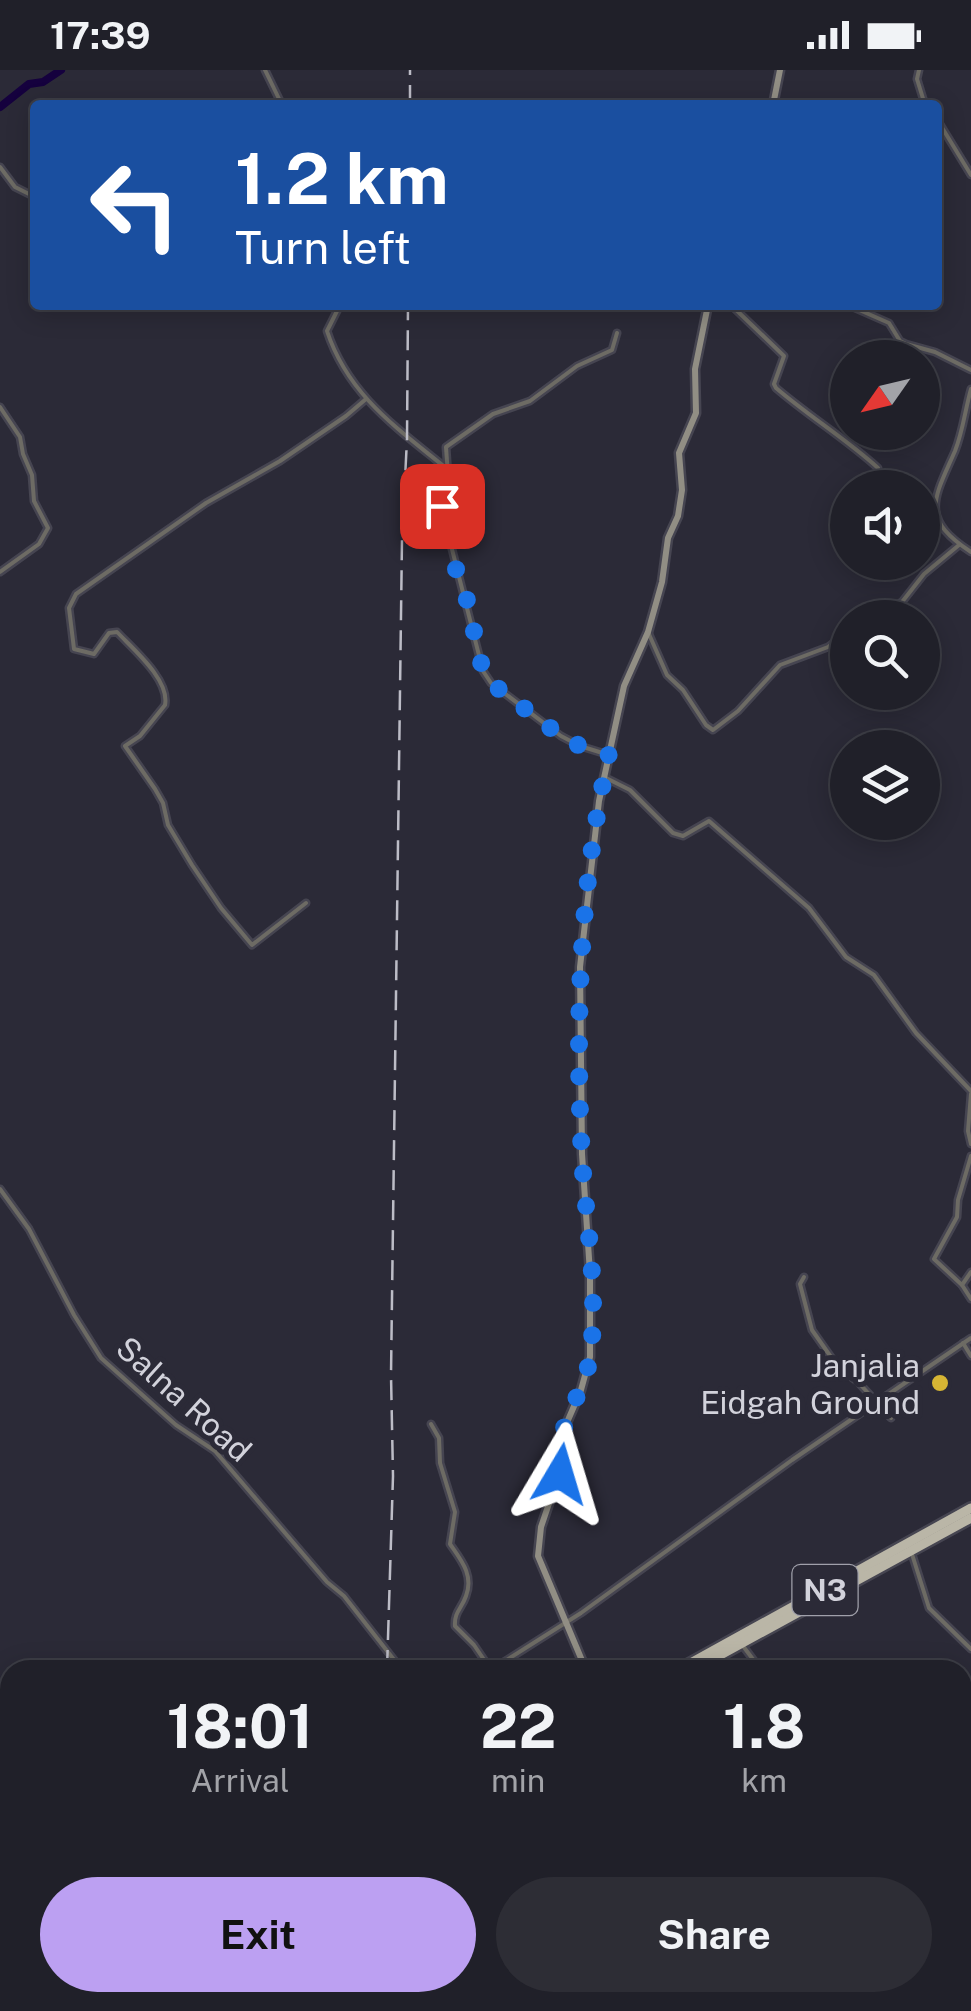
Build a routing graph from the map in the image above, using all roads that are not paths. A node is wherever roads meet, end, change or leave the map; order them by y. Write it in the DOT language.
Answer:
graph roads {
  1 [pos="266,70"];
  2 [pos="780,70"];
  3 [pos="919,70"];
  4 [pos="280,100"];
  5 [pos="775,100"];
  6 [pos="922,100"];
  7 [pos="942,128"];
  8 [pos="0,168"];
  9 [pos="971,175"];
  10 [pos="30,194"];
  11 [pos="338,310"];
  12 [pos="707,310"];
  13 [pos="736,310"];
  14 [pos="859,310"];
  15 [pos="618,333"];
  16 [pos="971,370"];
  17 [pos="971,389"];
  18 [pos="366,399"];
  19 [pos="0,407"];
  20 [pos="446,468"];
  21 [pos="878,468"];
  22 [pos="960,544"];
  23 [pos="971,552"];
  24 [pos="0,572"];
  25 [pos="904,600"];
  26 [pos="648,632"];
  27 [pos="830,646"];
  28 [pos="609,755"];
  29 [pos="604,777"];
  30 [pos="306,903"];
  31 [pos="971,1091"];
  32 [pos="971,1144"];
  33 [pos="971,1156"];
  34 [pos="0,1189"];
  35 [pos="971,1272"];
  36 [pos="804,1277"];
  37 [pos="962,1284"];
  38 [pos="971,1299"];
  39 [pos="971,1338"];
  40 [pos="963,1343"];
  41 [pos="971,1356"];
  42 [pos="877,1402"];
  43 [pos="891,1418"];
  44 [pos="431,1424"];
  45 [pos="971,1508"];
  46 [pos="971,1518"];
  47 [pos="910,1551"];
  48 [pos="566,1621"];
  49 [pos="742,1644"];
  50 [pos="971,1649"];
  51 [pos="394,1660"];
  52 [pos="484,1660"];
  53 [pos="506,1660"];
  54 [pos="582,1660"];
  55 [pos="696,1660"];
  56 [pos="712,1660"];
  57 [pos="754,1660"];
  1 -- 4 [label="street"];
  2 -- 5 [label="main road"];
  3 -- 6 [label="street"];
  7 -- 9 [label="street"];
  8 -- 10 [label="street"];
  11 -- 18 [label="street"];
  12 -- 26 [label="main road"];
  13 -- 21 [label="street"];
  14 -- 16 [label="street"];
  15 -- 20 [label="street"];
  17 -- 22 [label="street"];
  18 -- 20 [label="street"];
  18 -- 30 [label="street"];
  19 -- 24 [label="street"];
  20 -- 28 [label="street"];
  22 -- 23 [label="street"];
  22 -- 25 [label="street"];
  26 -- 27 [label="street"];
  26 -- 28 [label="main road"];
  28 -- 29 [label="main road"];
  29 -- 31 [label="street"];
  29 -- 48 [label="main road"];
  31 -- 32 [label="street"];
  33 -- 37 [label="street"];
  34 -- 51 [label="street, Salna Road"];
  35 -- 37 [label="street"];
  36 -- 42 [label="street"];
  37 -- 38 [label="street"];
  39 -- 40 [label="street"];
  40 -- 41 [label="street"];
  40 -- 42 [label="street"];
  42 -- 43 [label="street"];
  42 -- 48 [label="street"];
  44 -- 52 [label="street"];
  45 -- 55 [label="highway, N3"];
  46 -- 47 [label="highway, N3"];
  47 -- 49 [label="highway, N3"];
  47 -- 50 [label="street"];
  48 -- 53 [label="street"];
  48 -- 54 [label="main road"];
  49 -- 56 [label="highway, N3"];
  49 -- 57 [label="street"];
}
